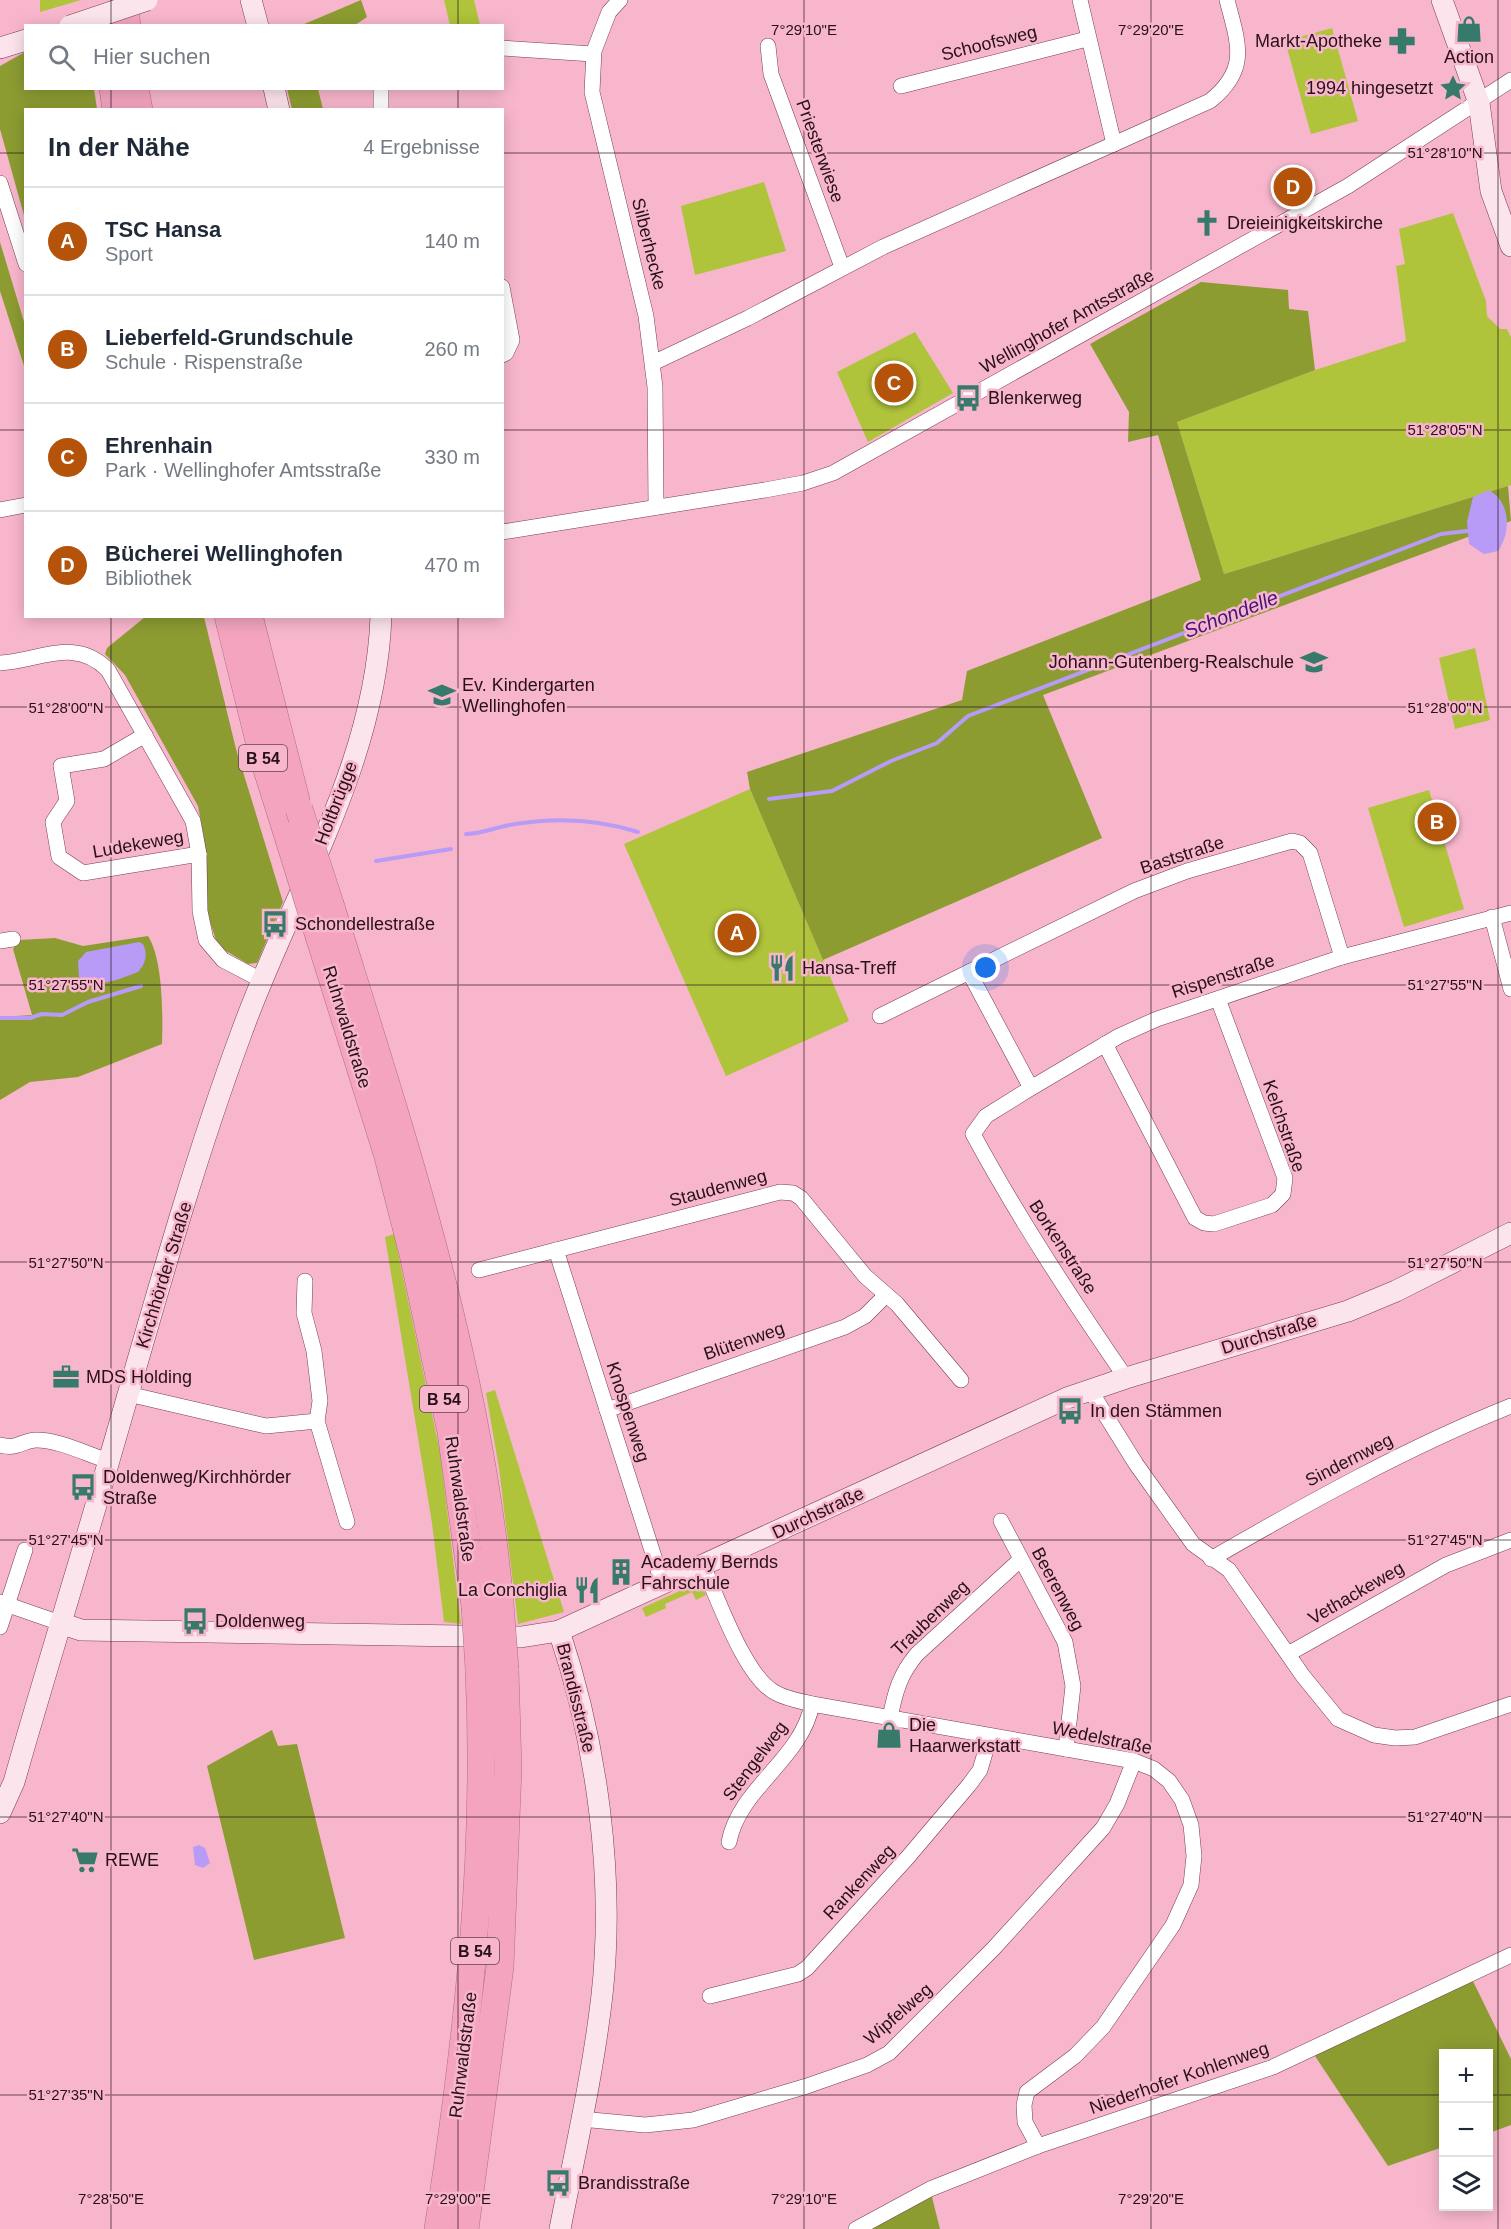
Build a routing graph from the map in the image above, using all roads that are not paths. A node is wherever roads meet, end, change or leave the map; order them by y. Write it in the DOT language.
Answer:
graph roads {
  1 [pos="100,0"];
  2 [pos="124,0"];
  3 [pos="147,0"];
  4 [pos="620,0"];
  5 [pos="1080,0"];
  6 [pos="1227,0"];
  7 [pos="1442,0"];
  8 [pos="76,24"];
  9 [pos="104,24"];
  10 [pos="127,24"];
  11 [pos="1087,39"];
  12 [pos="768,46"];
  13 [pos="504,48"];
  14 [pos="593,54"];
  15 [pos="1511,80"];
  16 [pos="901,86"];
  17 [pos="113,90"];
  18 [pos="135,90"];
  19 [pos="274,90"];
  20 [pos="381,90"];
  21 [pos="1479,103"];
  22 [pos="116,108"];
  23 [pos="139,108"];
  24 [pos="279,108"];
  25 [pos="381,108"];
  26 [pos="1114,144"];
  27 [pos="0,183"];
  28 [pos="1511,246"];
  29 [pos="24,258"];
  30 [pos="842,267"];
  31 [pos="504,295"];
  32 [pos="504,354"];
  33 [pos="653,363"];
  34 [pos="24,505"];
  35 [pos="656,507"];
  36 [pos="0,510"];
  37 [pos="504,532"];
  38 [pos="228,618"];
  39 [pos="249,618"];
  40 [pos="381,618"];
  41 [pos="0,663"];
  42 [pos="146,735"];
  43 [pos="199,854"];
  44 [pos="1511,913"];
  45 [pos="1492,917"];
  46 [pos="1342,957"];
  47 [pos="969,972"];
  48 [pos="263,981"];
  49 [pos="1511,989"];
  50 [pos="1218,999"];
  51 [pos="880,1016"];
  52 [pos="1105,1044"];
  53 [pos="1031,1088"];
  54 [pos="973,1134"];
  55 [pos="1511,1233"];
  56 [pos="556,1250"];
  57 [pos="479,1270"];
  58 [pos="305,1281"];
  59 [pos="886,1295"];
  60 [pos="1126,1378"];
  61 [pos="961,1380"];
  62 [pos="1090,1390"];
  63 [pos="128,1394"];
  64 [pos="1511,1406"];
  65 [pos="607,1410"];
  66 [pos="318,1421"];
  67 [pos="0,1445"];
  68 [pos="109,1461"];
  69 [pos="1001,1521"];
  70 [pos="347,1522"];
  71 [pos="1511,1540"];
  72 [pos="25,1550"];
  73 [pos="1211,1559"];
  74 [pos="1020,1560"];
  75 [pos="703,1566"];
  76 [pos="663,1585"];
  77 [pos="4,1603"];
  78 [pos="488,1605"];
  79 [pos="60,1623"];
  80 [pos="0,1627"];
  81 [pos="559,1630"];
  82 [pos="1288,1654"];
  83 [pos="492,1669"];
  84 [pos="812,1704"];
  85 [pos="1511,1704"];
  86 [pos="890,1718"];
  87 [pos="990,1736"];
  88 [pos="1066,1749"];
  89 [pos="1134,1761"];
  90 [pos="0,1813"];
  91 [pos="729,1842"];
  92 [pos="1511,1955"];
  93 [pos="710,1996"];
  94 [pos="581,2119"];
  95 [pos="1038,2146"];
  96 [pos="438,2229"];
  97 [pos="465,2229"];
  98 [pos="560,2229"];
  99 [pos="856,2229"];
  1 -- 9 [label="highway"];
  2 -- 10 [label="highway"];
  3 -- 8 [label="street, bridge"];
  4 -- 14 [label="street, Silberhecke"];
  5 -- 11 [label="street"];
  6 -- 26 [label="street"];
  7 -- 21 [label="street"];
  11 -- 16 [label="street, Schoofsweg"];
  11 -- 26 [label="street"];
  12 -- 30 [label="street, Priesterwiese"];
  13 -- 14 [label="street"];
  14 -- 33 [label="street, Silberhecke"];
  15 -- 21 [label="street, Wellinghofer Amtsstraße"];
  17 -- 22 [label="highway"];
  18 -- 23 [label="highway"];
  19 -- 24 [label="street"];
  20 -- 25 [label="street"];
  21 -- 28 [label="street"];
  21 -- 35 [label="street, Wellinghofer Amtsstraße"];
  26 -- 30 [label="street"];
  27 -- 29 [label="street"];
  30 -- 33 [label="street"];
  31 -- 32 [label="street"];
  33 -- 35 [label="street, Silberhecke"];
  34 -- 36 [label="street"];
  35 -- 37 [label="street, Wellinghofer Amtsstraße"];
  38 -- 78 [label="highway, Ruhrwaldstraße / B 54, bridge"];
  39 -- 78 [label="highway, Ruhrwaldstraße / B 54, bridge"];
  40 -- 48 [label="street, Holtbrügge"];
  41 -- 42 [label="street"];
  42 -- 43 [label="street"];
  42 -- 43 [label="street, Ludekeweg"];
  43 -- 48 [label="street"];
  44 -- 45 [label="street, Rispenstraße"];
  45 -- 46 [label="street, Rispenstraße"];
  45 -- 49 [label="street"];
  46 -- 47 [label="street, Baststraße"];
  46 -- 50 [label="street, Rispenstraße"];
  47 -- 51 [label="street, Baststraße"];
  47 -- 53 [label="street"];
  48 -- 63 [label="street, Kirchhörder Straße"];
  50 -- 52 [label="street, Rispenstraße"];
  50 -- 52 [label="street, Kelchstraße"];
  52 -- 53 [label="street, Rispenstraße"];
  53 -- 54 [label="street, Rispenstraße"];
  54 -- 60 [label="street, Borkenstraße"];
  55 -- 60 [label="street, Durchstraße"];
  56 -- 57 [label="street, Staudenweg"];
  56 -- 59 [label="street, Staudenweg"];
  56 -- 65 [label="street, Knospenweg"];
  58 -- 66 [label="street"];
  59 -- 61 [label="street, Staudenweg"];
  59 -- 65 [label="street, Blütenweg"];
  60 -- 62 [label="street, Durchstraße"];
  62 -- 73 [label="street"];
  62 -- 75 [label="street, Durchstraße"];
  63 -- 66 [label="street"];
  63 -- 68 [label="street, Kirchhörder Straße"];
  64 -- 73 [label="street, Sindernweg"];
  65 -- 76 [label="street, Knospenweg"];
  66 -- 70 [label="street"];
  67 -- 68 [label="street"];
  68 -- 79 [label="street, Kirchhörder Straße"];
  69 -- 74 [label="street, Beerenweg"];
  71 -- 82 [label="street, Vethackeweg"];
  72 -- 77 [label="street"];
  73 -- 82 [label="street"];
  74 -- 86 [label="street, Traubenweg"];
  74 -- 88 [label="street, Beerenweg"];
  75 -- 76 [label="street, Durchstraße"];
  75 -- 84 [label="street, Wedelstraße"];
  76 -- 81 [label="street, Durchstraße"];
  77 -- 79 [label="street"];
  77 -- 80 [label="street"];
  78 -- 83 [label="highway, B 54, bridge"];
  79 -- 81 [label="street, Durchstraße"];
  79 -- 90 [label="street, Kirchhörder Straße"];
  81 -- 94 [label="street, Brandisstraße"];
  82 -- 85 [label="street"];
  83 -- 96 [label="highway, Ruhrwaldstraße / B 54"];
  83 -- 97 [label="highway, B 54"];
  84 -- 86 [label="street, Wedelstraße"];
  84 -- 91 [label="street, Stengelweg"];
  86 -- 87 [label="street, Wedelstraße"];
  87 -- 88 [label="street, Wedelstraße"];
  87 -- 93 [label="street, Rankenweg"];
  88 -- 89 [label="street, Wedelstraße"];
  89 -- 94 [label="street, Wipfelweg"];
  89 -- 95 [label="street, Wedelstraße"];
  92 -- 95 [label="street, Niederhofer Kohlenweg"];
  94 -- 98 [label="street, Brandisstraße"];
  95 -- 99 [label="street, Niederhofer Kohlenweg"];
}
